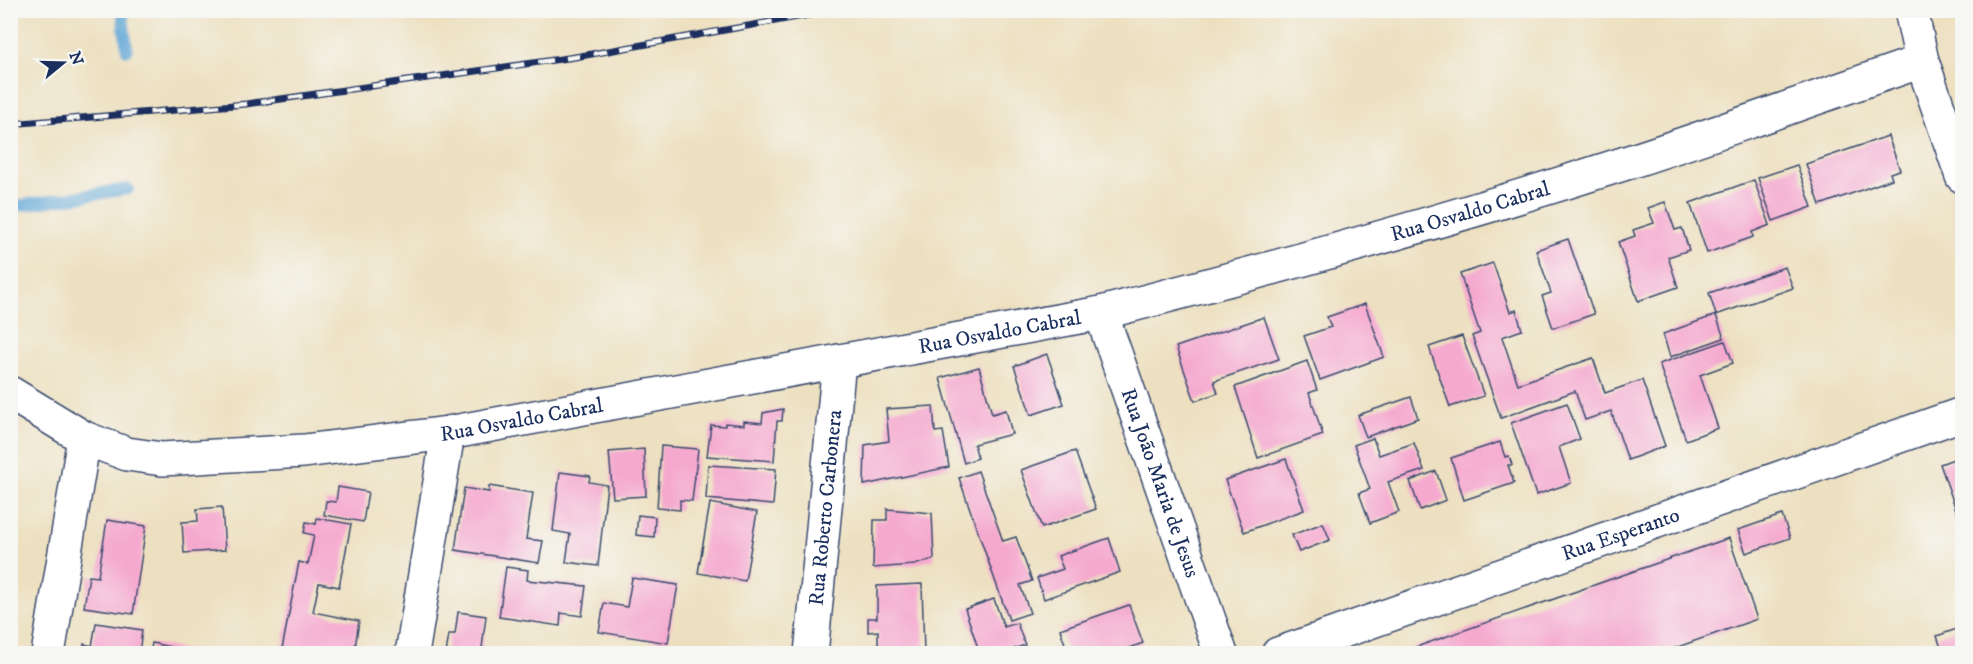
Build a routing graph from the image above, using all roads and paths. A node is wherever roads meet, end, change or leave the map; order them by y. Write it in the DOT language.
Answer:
graph roads {
  1 [pos="1911,10"];
  2 [pos="1922,61"];
  3 [pos="1962,176"];
  4 [pos="1101,313"];
  5 [pos="839,361"];
  6 [pos="10,393"];
  7 [pos="1962,414"];
  8 [pos="448,433"];
  9 [pos="84,438"];
  10 [pos="48,654"];
  11 [pos="412,654"];
  12 [pos="811,654"];
  13 [pos="1221,654"];
  14 [pos="1278,654"];
  1 -- 2 [label="street"];
  2 -- 3 [label="street"];
  2 -- 4 [label="street, Rua Osvaldo Cabral"];
  4 -- 5 [label="street, Rua Osvaldo Cabral"];
  4 -- 13 [label="street, Rua João Maria de Jesus"];
  5 -- 8 [label="street, Rua Osvaldo Cabral"];
  5 -- 12 [label="street, Rua Roberto Carbonera"];
  6 -- 9 [label="street, Rua Osvaldo Cabral"];
  7 -- 14 [label="street, Rua Esperanto"];
  8 -- 9 [label="street, Rua Osvaldo Cabral"];
  8 -- 11 [label="street"];
  9 -- 10 [label="street"];
}
